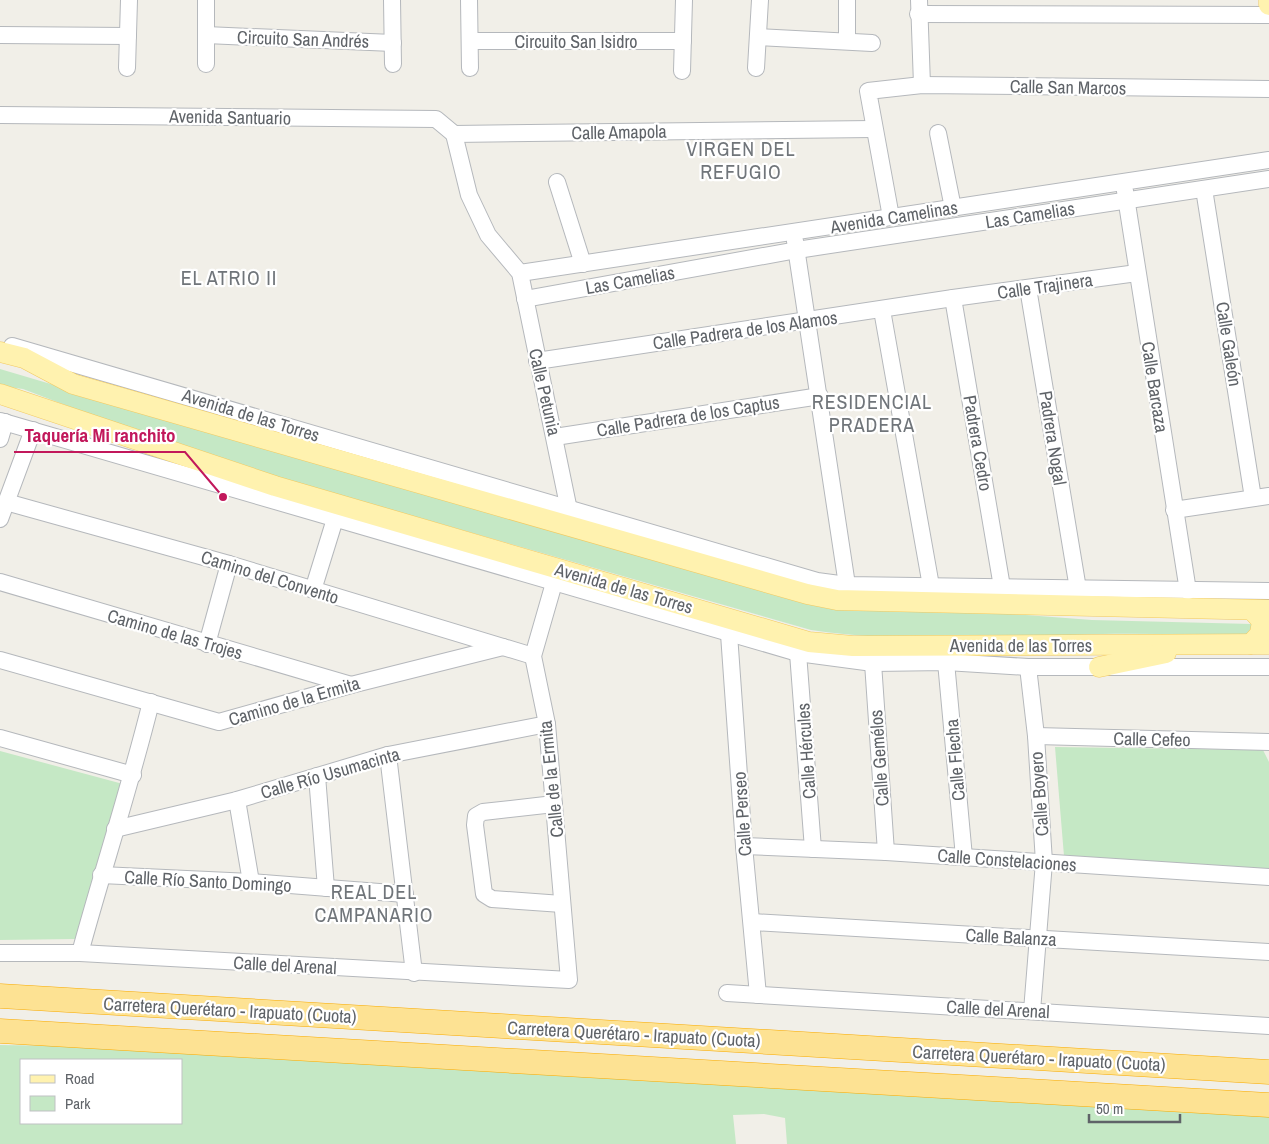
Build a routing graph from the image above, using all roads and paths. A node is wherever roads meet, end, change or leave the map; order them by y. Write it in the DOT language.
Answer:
graph roads {
  1 [pos="129,0"];
  2 [pos="206,0"];
  3 [pos="392,0"];
  4 [pos="469,0"];
  5 [pos="684,0"];
  6 [pos="760,0"];
  7 [pos="847,0"];
  8 [pos="1269,0"];
  9 [pos="1269,5"];
  10 [pos="918,7"];
  11 [pos="1269,14"];
  12 [pos="0,34"];
  13 [pos="206,35"];
  14 [pos="128,36"];
  15 [pos="759,37"];
  16 [pos="470,41"];
  17 [pos="683,41"];
  18 [pos="847,41"];
  19 [pos="393,43"];
  20 [pos="872,43"];
  21 [pos="206,64"];
  22 [pos="393,64"];
  23 [pos="127,68"];
  24 [pos="470,68"];
  25 [pos="756,68"];
  26 [pos="682,71"];
  27 [pos="922,85"];
  28 [pos="1269,89"];
  29 [pos="0,115"];
  30 [pos="873,129"];
  31 [pos="938,133"];
  32 [pos="454,134"];
  33 [pos="1269,160"];
  34 [pos="1269,179"];
  35 [pos="557,182"];
  36 [pos="1124,183"];
  37 [pos="1204,189"];
  38 [pos="1126,201"];
  39 [pos="953,208"];
  40 [pos="891,217"];
  41 [pos="794,232"];
  42 [pos="797,250"];
  43 [pos="583,264"];
  44 [pos="520,274"];
  45 [pos="1138,274"];
  46 [pos="1028,288"];
  47 [pos="953,298"];
  48 [pos="526,299"];
  49 [pos="882,310"];
  50 [pos="809,321"];
  51 [pos="0,342"];
  52 [pos="0,352"];
  53 [pos="537,361"];
  54 [pos="0,394"];
  55 [pos="820,396"];
  56 [pos="3,422"];
  57 [pos="33,430"];
  58 [pos="555,437"];
  59 [pos="0,439"];
  60 [pos="1261,497"];
  61 [pos="6,502"];
  62 [pos="569,510"];
  63 [pos="1174,510"];
  64 [pos="0,519"];
  65 [pos="335,519"];
  66 [pos="229,564"];
  67 [pos="0,582"];
  68 [pos="554,582"];
  69 [pos="847,585"];
  70 [pos="931,586"];
  71 [pos="1002,587"];
  72 [pos="1078,589"];
  73 [pos="313,590"];
  74 [pos="1188,591"];
  75 [pos="1269,591"];
  76 [pos="1261,610"];
  77 [pos="729,634"];
  78 [pos="207,644"];
  79 [pos="1211,644"];
  80 [pos="1260,644"];
  81 [pos="503,647"];
  82 [pos="798,653"];
  83 [pos="533,656"];
  84 [pos="0,660"];
  85 [pos="946,662"];
  86 [pos="872,663"];
  87 [pos="1028,667"];
  88 [pos="1100,667"];
  89 [pos="1269,667"];
  90 [pos="351,685"];
  91 [pos="151,702"];
  92 [pos="547,724"];
  93 [pos="1036,736"];
  94 [pos="0,738"];
  95 [pos="1269,742"];
  96 [pos="388,755"];
  97 [pos="133,774"];
  98 [pos="317,776"];
  99 [pos="237,800"];
  100 [pos="554,804"];
  101 [pos="114,829"];
  102 [pos="744,846"];
  103 [pos="813,849"];
  104 [pos="886,852"];
  105 [pos="964,857"];
  106 [pos="1044,862"];
  107 [pos="101,875"];
  108 [pos="1269,878"];
  109 [pos="251,882"];
  110 [pos="326,888"];
  111 [pos="405,894"];
  112 [pos="562,904"];
  113 [pos="752,922"];
  114 [pos="1038,939"];
  115 [pos="1269,952"];
  116 [pos="0,953"];
  117 [pos="80,953"];
  118 [pos="414,973"];
  119 [pos="569,980"];
  120 [pos="727,993"];
  121 [pos="758,995"];
  122 [pos="0,996"];
  123 [pos="1032,1011"];
  124 [pos="1269,1026"];
  125 [pos="0,1031"];
  126 [pos="1269,1072"];
  127 [pos="1269,1105"];
  1 -- 14 [label="street"];
  2 -- 13 [label="street"];
  3 -- 19 [label="street, Circuito San Andrés"];
  4 -- 16 [label="street"];
  5 -- 17 [label="street"];
  6 -- 15 [label="street"];
  7 -- 18 [label="street"];
  8 -- 9 [label="main road"];
  10 -- 11 [label="street"];
  10 -- 27 [label="street"];
  12 -- 14 [label="street"];
  13 -- 19 [label="street, Circuito San Andrés"];
  13 -- 21 [label="street"];
  14 -- 23 [label="street"];
  15 -- 18 [label="street"];
  15 -- 25 [label="street"];
  16 -- 17 [label="street, Circuito San Isidro"];
  16 -- 24 [label="street"];
  17 -- 26 [label="street"];
  18 -- 20 [label="street"];
  19 -- 22 [label="street"];
  27 -- 28 [label="street, Calle San Marcos"];
  27 -- 30 [label="street, Calle San Marcos"];
  29 -- 32 [label="street, Avenida Santuario"];
  30 -- 32 [label="street, Calle Amapola"];
  30 -- 40 [label="street"];
  31 -- 39 [label="street"];
  32 -- 44 [label="street"];
  33 -- 36 [label="street, Avenida Camelinas"];
  34 -- 37 [label="street, Las Camelias"];
  35 -- 43 [label="street"];
  36 -- 38 [label="street, Calle Barcaza"];
  36 -- 39 [label="street, Avenida Camelinas"];
  37 -- 38 [label="street, Las Camelias"];
  37 -- 60 [label="street, Calle Galeón"];
  38 -- 42 [label="street, Las Camelias"];
  38 -- 45 [label="street, Calle Barcaza"];
  39 -- 40 [label="street, Avenida Camelinas"];
  40 -- 41 [label="street, Avenida Camelinas"];
  41 -- 42 [label="street"];
  41 -- 43 [label="street, Avenida Camelinas"];
  42 -- 48 [label="street, Las Camelias"];
  42 -- 50 [label="street"];
  43 -- 44 [label="street, Avenida Camelinas"];
  44 -- 48 [label="street, Calle Petunia"];
  45 -- 46 [label="street, Calle Trajinera"];
  45 -- 63 [label="street, Calle Barcaza"];
  46 -- 47 [label="street, Calle Trajinera"];
  46 -- 72 [label="street, Padrera Nogal"];
  47 -- 49 [label="street, Calle Padrera de los Alamos"];
  47 -- 71 [label="street, Padrera Cedro"];
  48 -- 53 [label="street, Calle Petunia"];
  49 -- 50 [label="street, Calle Padrera de los Alamos"];
  49 -- 70 [label="street"];
  50 -- 53 [label="street, Calle Padrera de los Alamos"];
  50 -- 55 [label="street"];
  51 -- 62 [label="street, Avenida de las Torres"];
  52 -- 76 [label="main road, Avenida de las Torres"];
  53 -- 58 [label="street, Calle Petunia"];
  54 -- 79 [label="main road, Avenida de las Torres"];
  55 -- 58 [label="street, Calle Padrera de los Captus"];
  55 -- 69 [label="street"];
  56 -- 57 [label="street, Avenida de las Torres"];
  56 -- 59 [label="street"];
  57 -- 61 [label="street"];
  57 -- 65 [label="street, Avenida de las Torres"];
  58 -- 62 [label="street, Calle Petunia"];
  60 -- 63 [label="street"];
  61 -- 64 [label="street"];
  61 -- 66 [label="street, Camino del Convento"];
  62 -- 69 [label="street, Avenida de las Torres"];
  63 -- 74 [label="street, Calle Barcaza"];
  65 -- 68 [label="street, Avenida de las Torres"];
  65 -- 73 [label="street"];
  66 -- 73 [label="street, Camino del Convento"];
  66 -- 78 [label="street"];
  67 -- 78 [label="street, Camino de las Trojes"];
  68 -- 77 [label="street, Avenida de las Torres"];
  68 -- 83 [label="street, Calle de la Ermita"];
  69 -- 70 [label="street, Avenida de las Torres"];
  70 -- 71 [label="street, Avenida de las Torres"];
  71 -- 72 [label="street, Avenida de las Torres"];
  72 -- 74 [label="street, Avenida de las Torres"];
  73 -- 81 [label="street, Camino del Convento"];
  74 -- 75 [label="street, Avenida de las Torres"];
  76 -- 80 [label="main road"];
  77 -- 82 [label="street, Avenida de las Torres"];
  77 -- 102 [label="street, Calle Perseo"];
  78 -- 90 [label="street, Camino de las Trojes"];
  79 -- 80 [label="main road, Avenida de las Torres"];
  79 -- 88 [label="main road"];
  81 -- 83 [label="street, Camino del Convento"];
  81 -- 90 [label="street, Camino de la Ermita"];
  82 -- 86 [label="street, Avenida de las Torres"];
  82 -- 103 [label="street, Calle Hércules"];
  83 -- 92 [label="street, Calle de la Ermita"];
  84 -- 91 [label="street, Camino de la Ermita"];
  85 -- 86 [label="street, Avenida de las Torres"];
  85 -- 87 [label="street, Avenida de las Torres"];
  85 -- 105 [label="street, Calle Flecha"];
  86 -- 104 [label="street, Calle Gemélos"];
  87 -- 88 [label="street, Avenida de las Torres"];
  87 -- 93 [label="street, Calle Boyero"];
  88 -- 89 [label="street, Avenida de las Torres"];
  90 -- 91 [label="street, Camino de la Ermita"];
  91 -- 97 [label="street"];
  92 -- 96 [label="street, Calle Río Usumacinta"];
  92 -- 100 [label="street, Calle de la Ermita"];
  93 -- 95 [label="street, Calle Cefeo"];
  93 -- 106 [label="street, Calle Boyero"];
  94 -- 97 [label="street"];
  96 -- 98 [label="street, Calle Río Usumacinta"];
  96 -- 111 [label="street"];
  97 -- 101 [label="street"];
  98 -- 99 [label="street, Calle Río Usumacinta"];
  98 -- 110 [label="street"];
  99 -- 101 [label="street, Calle Río Usumacinta"];
  99 -- 109 [label="street"];
  100 -- 112 [label="street, Calle de la Ermita"];
  100 -- 112 [label="street"];
  101 -- 107 [label="street"];
  102 -- 103 [label="street, Calle Constelaciones"];
  102 -- 113 [label="street, Calle Perseo"];
  103 -- 104 [label="street, Calle Constelaciones"];
  104 -- 105 [label="street, Calle Constelaciones"];
  105 -- 106 [label="street, Calle Constelaciones"];
  106 -- 108 [label="street, Calle Constelaciones"];
  106 -- 114 [label="street, Calle Boyero"];
  107 -- 109 [label="street, Calle Río Santo Domingo"];
  107 -- 117 [label="street"];
  109 -- 110 [label="street, Calle Río Santo Domingo"];
  110 -- 111 [label="street, Calle Río Santo Domingo"];
  111 -- 118 [label="street"];
  112 -- 119 [label="street, Calle de la Ermita"];
  113 -- 114 [label="street, Calle Balanza"];
  113 -- 121 [label="street, Calle Perseo"];
  114 -- 115 [label="street, Calle Balanza"];
  114 -- 123 [label="street, Calle Boyero"];
  116 -- 117 [label="street, Calle del Arenal"];
  117 -- 118 [label="street, Calle del Arenal"];
  118 -- 119 [label="street, Calle del Arenal"];
  120 -- 121 [label="street, Calle del Arenal"];
  121 -- 123 [label="street, Calle del Arenal"];
  122 -- 126 [label="highway, Carretera Querétaro - Irapuato (Cuota)"];
  123 -- 124 [label="street, Calle del Arenal"];
  125 -- 127 [label="highway, Carretera Querétaro - Irapuato (Cuota)"];
}
